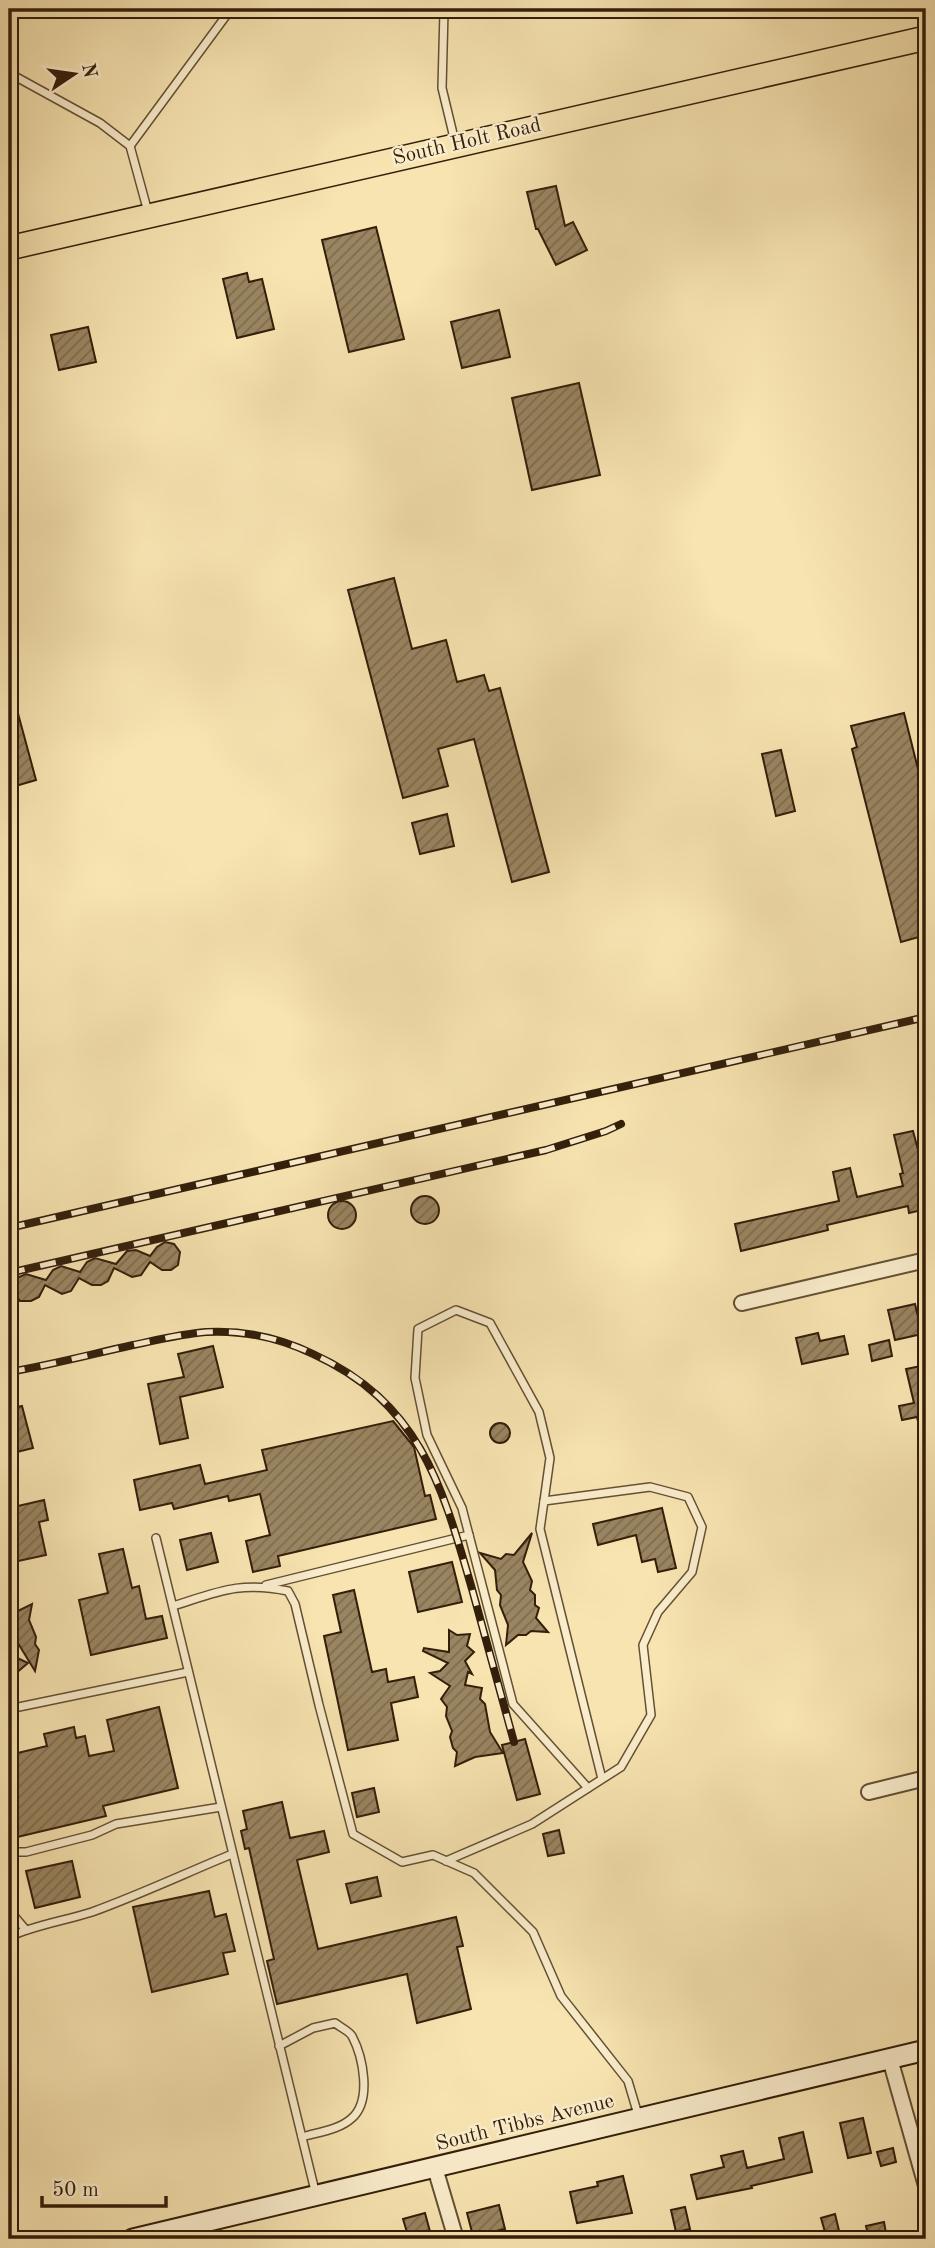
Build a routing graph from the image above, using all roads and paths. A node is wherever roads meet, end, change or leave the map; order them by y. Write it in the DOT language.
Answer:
graph roads {
  1 [pos="231,9"];
  2 [pos="444,11"];
  3 [pos="926,38"];
  4 [pos="9,73"];
  5 [pos="456,145"];
  6 [pos="130,146"];
  7 [pos="149,216"];
  8 [pos="9,248"];
  9 [pos="926,1260"];
  10 [pos="742,1303"];
  11 [pos="544,1501"];
  12 [pos="469,1535"];
  13 [pos="156,1538"];
  14 [pos="263,1585"];
  15 [pos="173,1606"];
  16 [pos="188,1672"];
  17 [pos="9,1709"];
  18 [pos="926,1778"];
  19 [pos="602,1779"];
  20 [pos="587,1788"];
  21 [pos="869,1792"];
  22 [pos="221,1807"];
  23 [pos="9,1852"];
  24 [pos="232,1854"];
  25 [pos="446,1861"];
  26 [pos="9,1910"];
  27 [pos="26,1930"];
  28 [pos="9,1937"];
  29 [pos="279,2046"];
  30 [pos="926,2049"];
  31 [pos="890,2059"];
  32 [pos="639,2119"];
  33 [pos="302,2137"];
  34 [pos="435,2168"];
  35 [pos="926,2186"];
  36 [pos="316,2196"];
  37 [pos="134,2239"];
  38 [pos="456,2239"];
  1 -- 6 [label="lane"];
  2 -- 5 [label="lane"];
  3 -- 5 [label="main road, South Holt Road"];
  4 -- 6 [label="lane"];
  5 -- 7 [label="main road, South Holt Road"];
  6 -- 7 [label="lane"];
  7 -- 8 [label="main road, South Holt Road"];
  9 -- 10 [label="street"];
  11 -- 12 [label="lane"];
  11 -- 19 [label="lane"];
  11 -- 19 [label="lane"];
  12 -- 14 [label="lane"];
  12 -- 20 [label="lane"];
  13 -- 15 [label="lane"];
  14 -- 15 [label="lane"];
  14 -- 25 [label="lane"];
  15 -- 16 [label="lane"];
  16 -- 17 [label="lane"];
  16 -- 22 [label="lane"];
  18 -- 21 [label="street"];
  19 -- 20 [label="lane"];
  20 -- 25 [label="lane"];
  22 -- 23 [label="lane"];
  22 -- 24 [label="lane"];
  24 -- 27 [label="lane"];
  24 -- 29 [label="lane"];
  25 -- 32 [label="lane"];
  26 -- 27 [label="lane"];
  27 -- 28 [label="lane"];
  29 -- 33 [label="lane"];
  29 -- 33 [label="lane"];
  30 -- 31 [label="main road, South Tibbs Avenue"];
  31 -- 32 [label="main road, South Tibbs Avenue"];
  31 -- 35 [label="street"];
  32 -- 34 [label="main road, South Tibbs Avenue"];
  33 -- 36 [label="lane"];
  34 -- 36 [label="main road, South Tibbs Avenue"];
  34 -- 38 [label="street"];
  36 -- 37 [label="main road, South Tibbs Avenue"];
}
